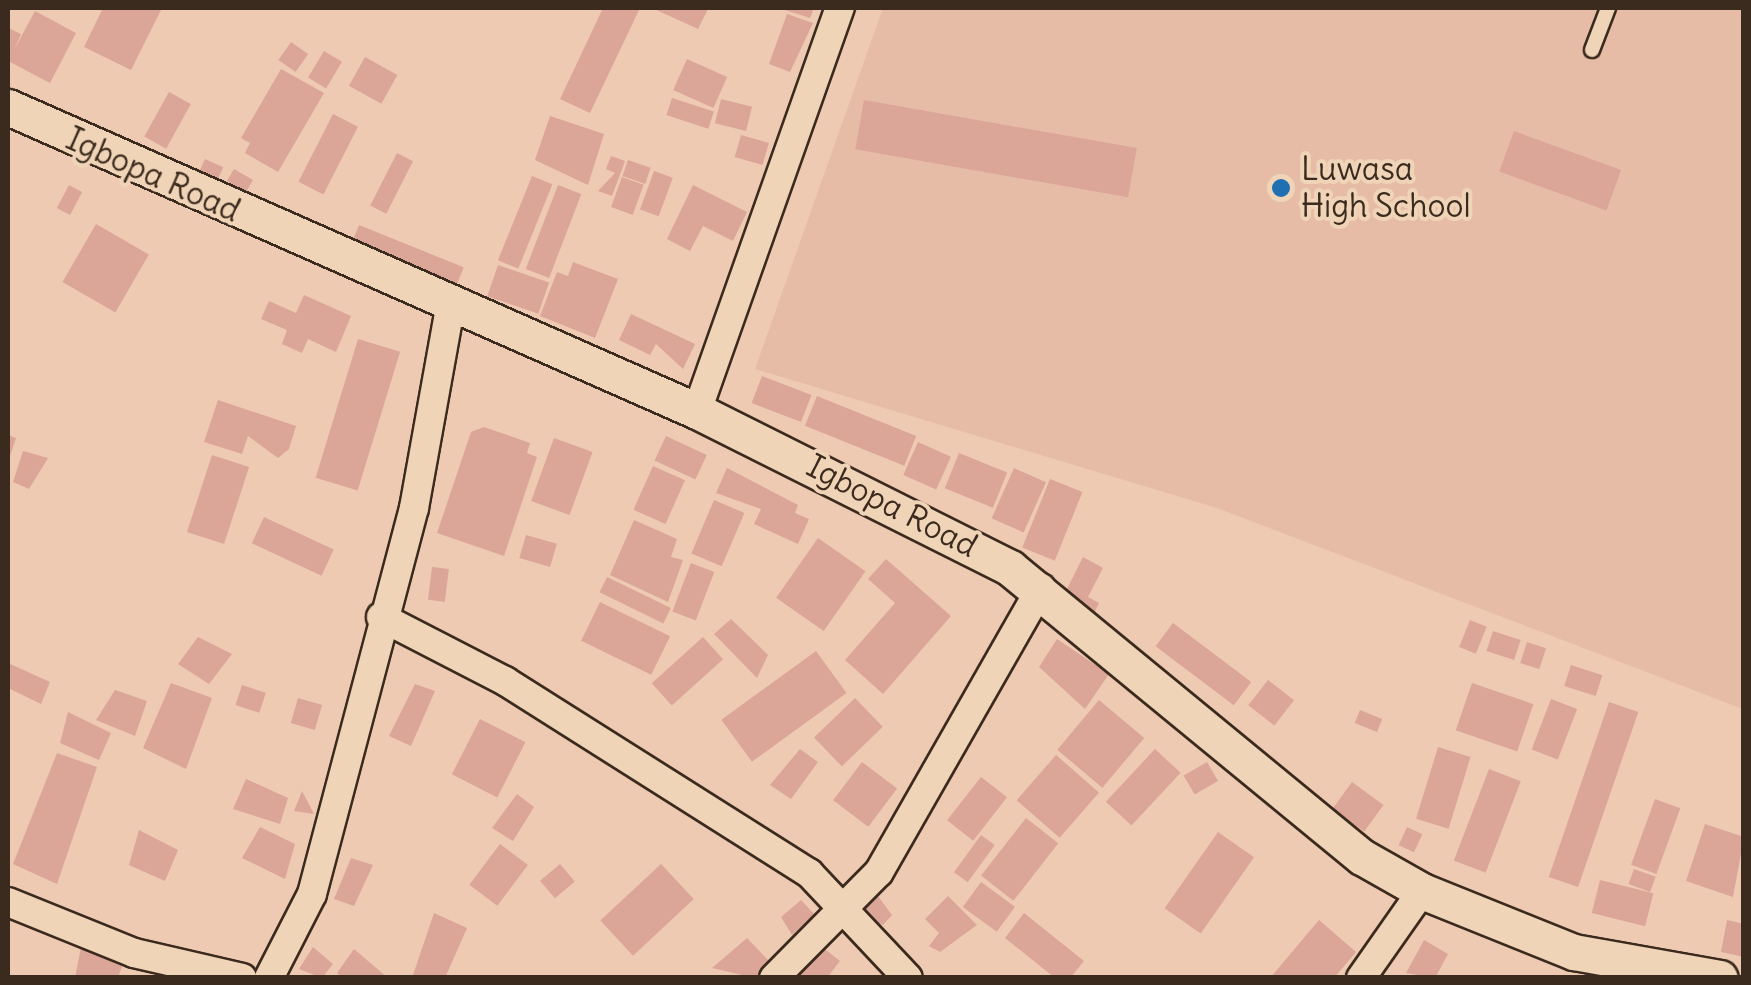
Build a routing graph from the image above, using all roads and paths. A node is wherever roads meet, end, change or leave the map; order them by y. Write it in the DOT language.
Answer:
graph roads {
  1 [pos="840,8"];
  2 [pos="1608,8"];
  3 [pos="1592,50"];
  4 [pos="8,107"];
  5 [pos="450,307"];
  6 [pos="698,410"];
  7 [pos="1041,588"];
  8 [pos="381,617"];
  9 [pos="1422,891"];
  10 [pos="8,902"];
  11 [pos="840,907"];
  12 [pos="242,978"];
  13 [pos="269,978"];
  14 [pos="774,978"];
  15 [pos="908,978"];
  16 [pos="1361,978"];
  17 [pos="1720,978"];
  1 -- 6 [label="street"];
  2 -- 3 [label="lane"];
  4 -- 5 [label="street, Igbopa Road"];
  5 -- 6 [label="street, Igbopa Road"];
  5 -- 8 [label="street"];
  6 -- 7 [label="street, Igbopa Road"];
  7 -- 9 [label="street, Igbopa Road"];
  7 -- 11 [label="street"];
  8 -- 11 [label="street"];
  8 -- 13 [label="street"];
  9 -- 16 [label="street"];
  9 -- 17 [label="street, Igbopa Road"];
  10 -- 12 [label="street"];
  11 -- 14 [label="street"];
  11 -- 15 [label="street"];
}
